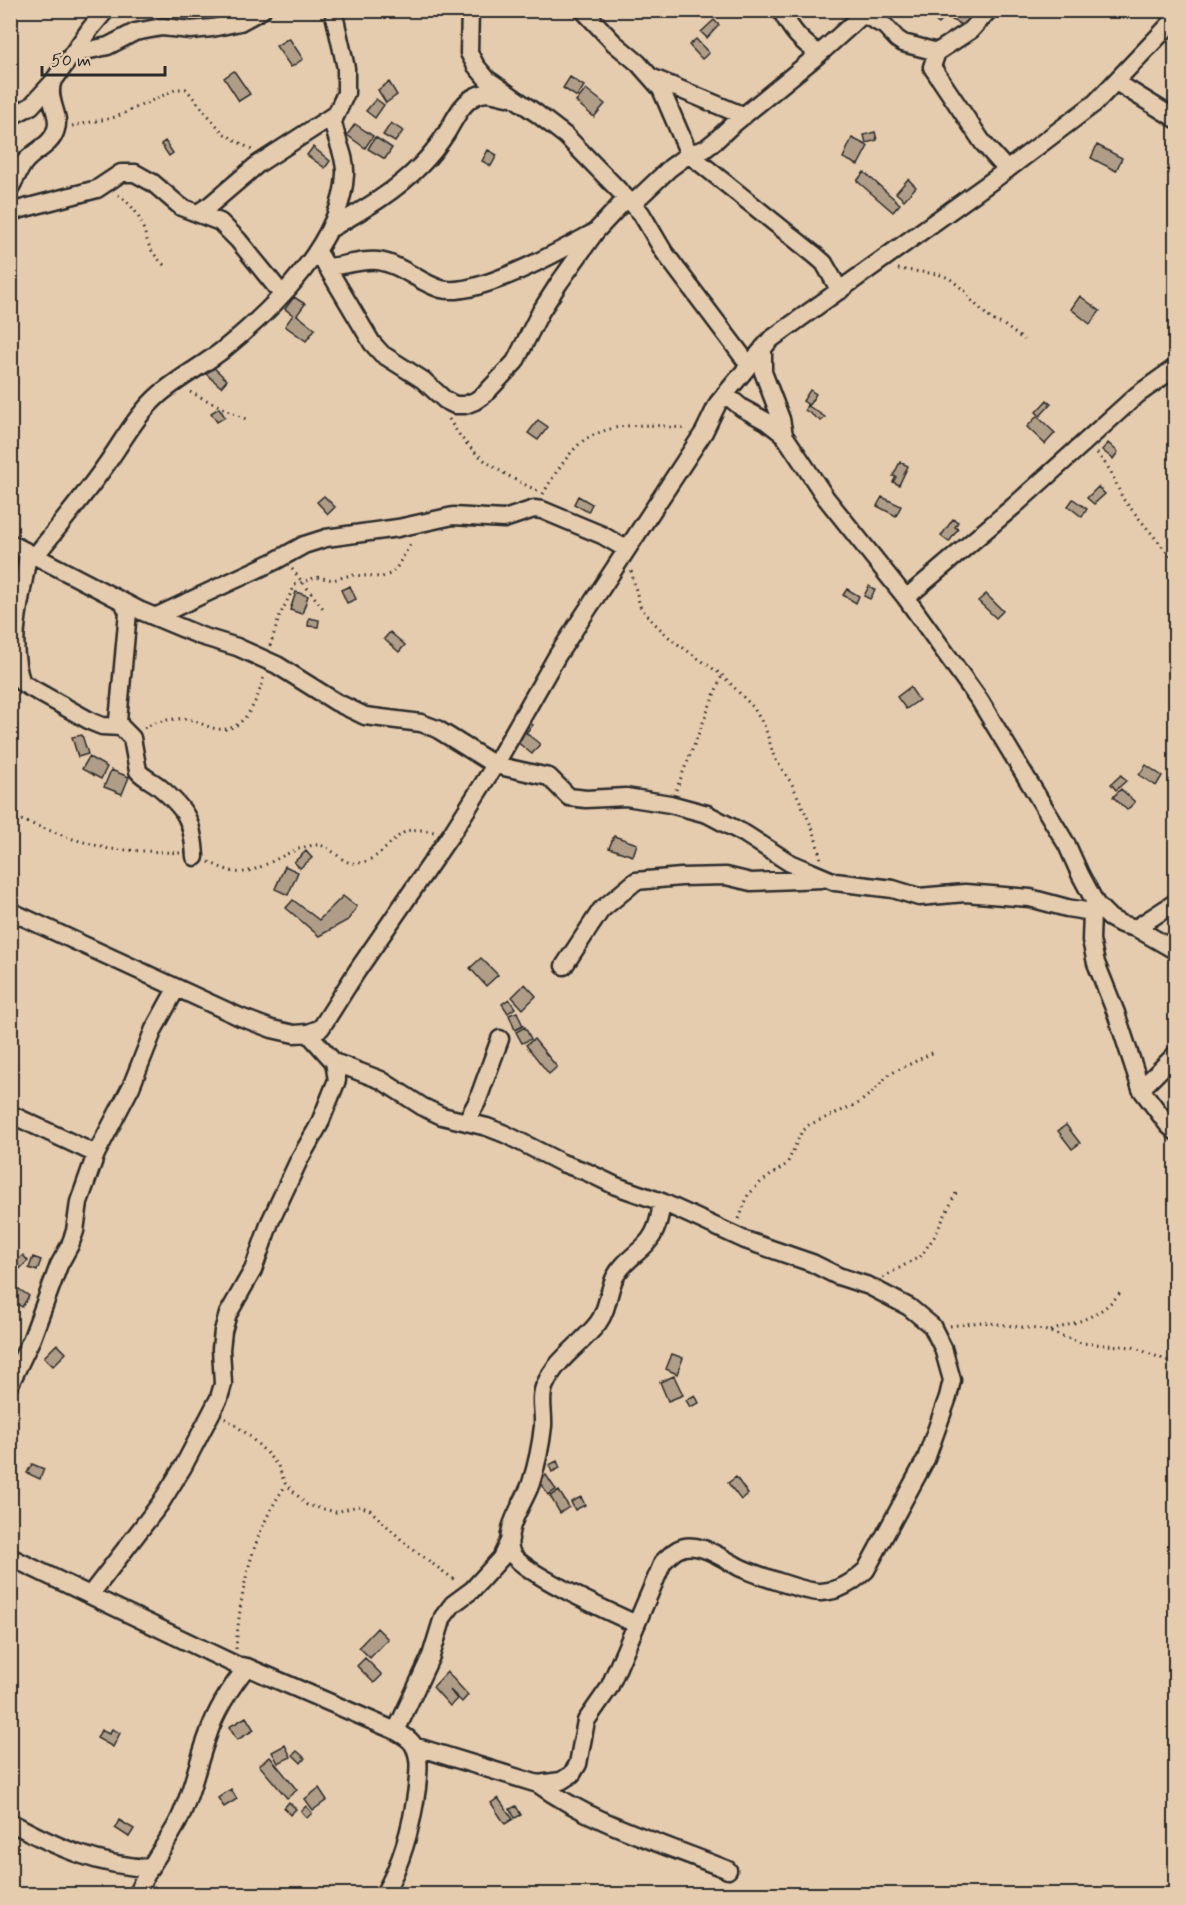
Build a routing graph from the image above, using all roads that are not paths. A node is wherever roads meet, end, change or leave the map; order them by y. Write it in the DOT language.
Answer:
graph roads {
  1 [pos="106,10"];
  2 [pos="262,10"];
  3 [pos="333,10"];
  4 [pos="470,10"];
  5 [pos="583,10"];
  6 [pos="781,10"];
  7 [pos="989,10"];
  8 [pos="866,13"];
  9 [pos="1176,18"];
  10 [pos="937,52"];
  11 [pos="72,54"];
  12 [pos="819,54"];
  13 [pos="651,77"];
  14 [pos="1116,82"];
  15 [pos="52,83"];
  16 [pos="518,100"];
  17 [pos="334,115"];
  18 [pos="744,116"];
  19 [pos="10,117"];
  20 [pos="1176,119"];
  21 [pos="689,154"];
  22 [pos="1007,170"];
  23 [pos="10,188"];
  24 [pos="629,202"];
  25 [pos="10,212"];
  26 [pos="198,213"];
  27 [pos="330,229"];
  28 [pos="596,231"];
  29 [pos="318,252"];
  30 [pos="328,267"];
  31 [pos="840,291"];
  32 [pos="282,294"];
  33 [pos="763,348"];
  34 [pos="749,365"];
  35 [pos="1176,367"];
  36 [pos="725,394"];
  37 [pos="784,435"];
  38 [pos="10,543"];
  39 [pos="626,549"];
  40 [pos="32,554"];
  41 [pos="25,583"];
  42 [pos="10,595"];
  43 [pos="906,598"];
  44 [pos="123,602"];
  45 [pos="157,616"];
  46 [pos="127,732"];
  47 [pos="495,765"];
  48 [pos="195,857"];
  49 [pos="825,879"];
  50 [pos="1176,902"];
  51 [pos="10,911"];
  52 [pos="1097,911"];
  53 [pos="1136,928"];
  54 [pos="1176,951"];
  55 [pos="564,966"];
  56 [pos="176,989"];
  57 [pos="309,1033"];
  58 [pos="500,1039"];
  59 [pos="1176,1054"];
  60 [pos="334,1062"];
  61 [pos="1141,1089"];
  62 [pos="10,1114"];
  63 [pos="466,1122"];
  64 [pos="1176,1132"];
  65 [pos="96,1154"];
  66 [pos="662,1202"];
  67 [pos="13,1372"];
  68 [pos="510,1539"];
  69 [pos="10,1557"];
  70 [pos="90,1595"];
  71 [pos="636,1624"];
  72 [pos="242,1666"];
  73 [pos="396,1731"];
  74 [pos="414,1746"];
  75 [pos="538,1784"];
  76 [pos="10,1822"];
  77 [pos="151,1868"];
  78 [pos="728,1870"];
  79 [pos="137,1894"];
  80 [pos="384,1894"];
  1 -- 11 [label="street"];
  2 -- 11 [label="street"];
  3 -- 17 [label="street"];
  4 -- 16 [label="street"];
  5 -- 13 [label="street"];
  6 -- 12 [label="street"];
  7 -- 10 [label="street"];
  8 -- 10 [label="street"];
  8 -- 12 [label="street"];
  9 -- 14 [label="street"];
  10 -- 22 [label="street"];
  11 -- 15 [label="street"];
  12 -- 18 [label="street"];
  13 -- 18 [label="street"];
  13 -- 21 [label="street"];
  14 -- 20 [label="street"];
  14 -- 22 [label="street"];
  15 -- 19 [label="street"];
  15 -- 23 [label="street"];
  16 -- 24 [label="street"];
  16 -- 27 [label="street"];
  17 -- 26 [label="street"];
  17 -- 27 [label="street"];
  18 -- 21 [label="street"];
  21 -- 24 [label="street"];
  21 -- 31 [label="street"];
  22 -- 31 [label="street"];
  24 -- 28 [label="street"];
  24 -- 34 [label="street"];
  25 -- 26 [label="street"];
  26 -- 32 [label="street"];
  27 -- 29 [label="street"];
  28 -- 30 [label="street"];
  28 -- 30 [label="street"];
  29 -- 30 [label="street"];
  29 -- 32 [label="street"];
  31 -- 33 [label="street"];
  32 -- 40 [label="street"];
  33 -- 34 [label="street"];
  33 -- 37 [label="street"];
  34 -- 36 [label="street"];
  35 -- 43 [label="street"];
  36 -- 37 [label="street"];
  36 -- 39 [label="street"];
  37 -- 43 [label="street"];
  38 -- 40 [label="street"];
  39 -- 45 [label="street"];
  39 -- 47 [label="street"];
  40 -- 41 [label="street"];
  40 -- 44 [label="street"];
  41 -- 42 [label="street"];
  41 -- 46 [label="street"];
  43 -- 52 [label="street"];
  44 -- 45 [label="street"];
  44 -- 46 [label="street"];
  45 -- 47 [label="street"];
  46 -- 48 [label="street"];
  47 -- 49 [label="street"];
  47 -- 57 [label="street"];
  49 -- 52 [label="street"];
  49 -- 55 [label="street"];
  50 -- 53 [label="street"];
  51 -- 56 [label="street"];
  52 -- 53 [label="street"];
  52 -- 61 [label="street"];
  53 -- 54 [label="street"];
  56 -- 57 [label="street"];
  56 -- 65 [label="street"];
  57 -- 60 [label="street"];
  58 -- 63 [label="street"];
  59 -- 61 [label="street"];
  60 -- 63 [label="street"];
  60 -- 70 [label="street"];
  61 -- 64 [label="street"];
  62 -- 65 [label="street"];
  63 -- 66 [label="street"];
  65 -- 67 [label="street"];
  66 -- 68 [label="street"];
  66 -- 71 [label="street"];
  68 -- 71 [label="street"];
  68 -- 73 [label="street"];
  69 -- 70 [label="street"];
  70 -- 72 [label="street"];
  71 -- 75 [label="street"];
  72 -- 73 [label="street"];
  72 -- 77 [label="street"];
  73 -- 74 [label="street"];
  74 -- 75 [label="street"];
  74 -- 80 [label="street"];
  75 -- 78 [label="street"];
  76 -- 77 [label="street"];
  77 -- 79 [label="street"];
}
